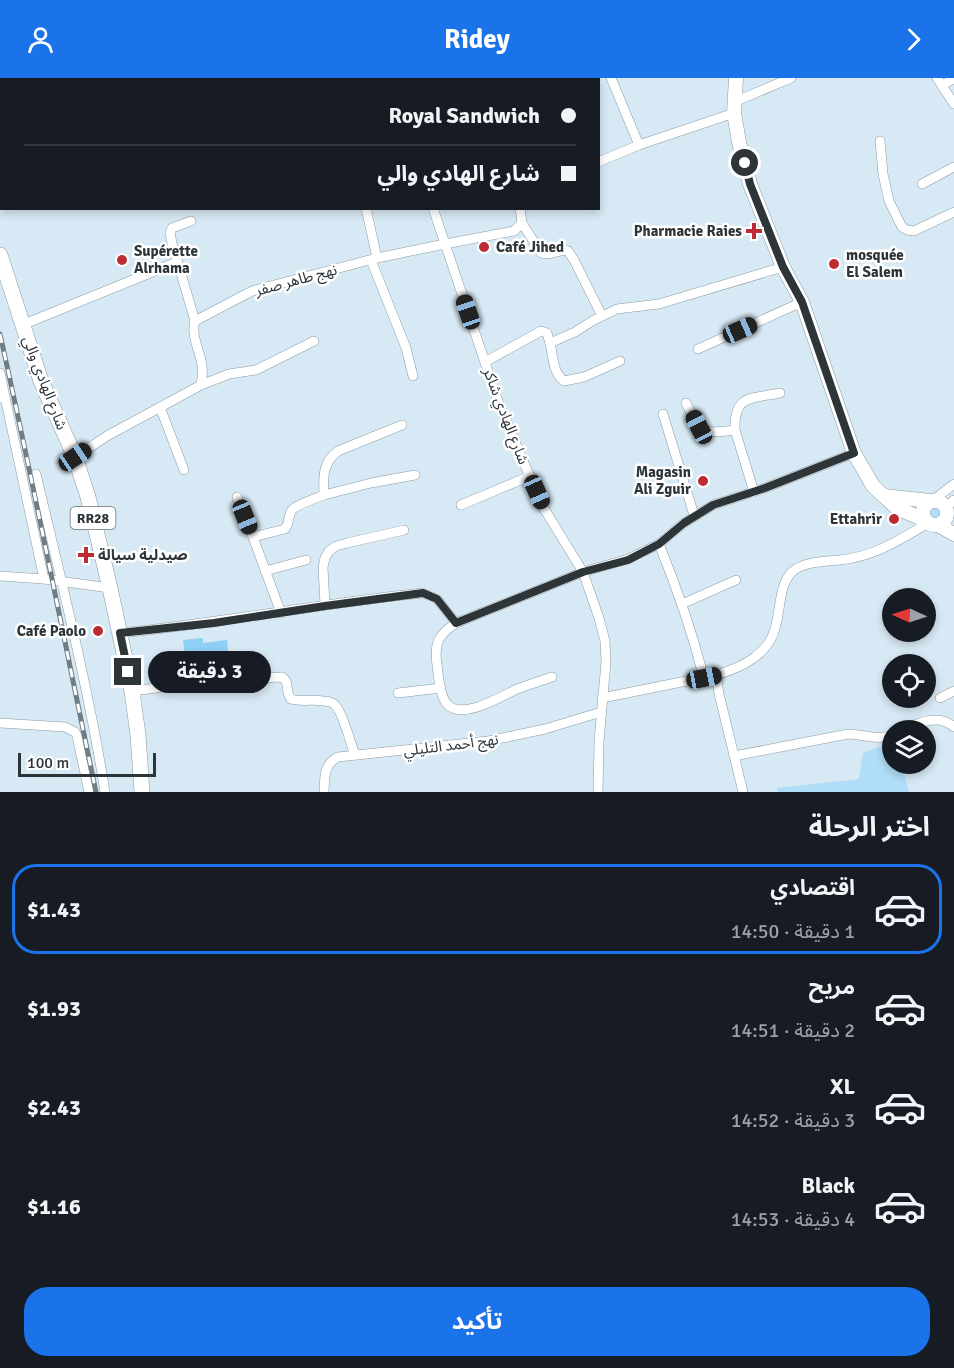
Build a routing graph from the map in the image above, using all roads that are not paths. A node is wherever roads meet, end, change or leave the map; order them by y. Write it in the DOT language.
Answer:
graph roads {
  1 [pos="611,78"];
  2 [pos="736,78"];
  3 [pos="791,78"];
  4 [pos="954,79"];
  5 [pos="940,82"];
  6 [pos="954,104"];
  7 [pos="734,107"];
  8 [pos="880,141"];
  9 [pos="639,145"];
  10 [pos="600,161"];
  11 [pos="954,167"];
  12 [pos="922,183"];
  13 [pos="366,210"];
  14 [pos="434,210"];
  15 [pos="520,210"];
  16 [pos="954,212"];
  17 [pos="191,221"];
  18 [pos="522,223"];
  19 [pos="445,244"];
  20 [pos="0,255"];
  21 [pos="374,259"];
  22 [pos="177,262"];
  23 [pos="783,267"];
  24 [pos="802,302"];
  25 [pos="602,316"];
  26 [pos="195,321"];
  27 [pos="22,325"];
  28 [pos="314,341"];
  29 [pos="550,343"];
  30 [pos="698,348"];
  31 [pos="620,361"];
  32 [pos="485,362"];
  33 [pos="0,373"];
  34 [pos="413,376"];
  35 [pos="201,385"];
  36 [pos="780,393"];
  37 [pos="3,398"];
  38 [pos="686,403"];
  39 [pos="160,407"];
  40 [pos="663,414"];
  41 [pos="402,424"];
  42 [pos="735,430"];
  43 [pos="854,453"];
  44 [pos="75,457"];
  45 [pos="184,471"];
  46 [pos="36,474"];
  47 [pos="415,476"];
  48 [pos="530,476"];
  49 [pos="954,484"];
  50 [pos="754,492"];
  51 [pos="324,495"];
  52 [pos="884,496"];
  53 [pos="237,498"];
  54 [pos="931,501"];
  55 [pos="461,505"];
  56 [pos="950,509"];
  57 [pos="694,515"];
  58 [pos="930,523"];
  59 [pos="404,530"];
  60 [pos="954,534"];
  61 [pos="253,537"];
  62 [pos="659,544"];
  63 [pos="306,560"];
  64 [pos="265,571"];
  65 [pos="583,572"];
  66 [pos="0,576"];
  67 [pos="44,579"];
  68 [pos="736,580"];
  69 [pos="61,581"];
  70 [pos="110,588"];
  71 [pos="682,604"];
  72 [pos="325,606"];
  73 [pos="280,613"];
  74 [pos="456,623"];
  75 [pos="120,633"];
  76 [pos="716,675"];
  77 [pos="552,677"];
  78 [pos="704,678"];
  79 [pos="441,688"];
  80 [pos="132,691"];
  81 [pos="954,691"];
  82 [pos="398,693"];
  83 [pos="602,698"];
  84 [pos="940,698"];
  85 [pos="601,712"];
  86 [pos="936,720"];
  87 [pos="0,723"];
  88 [pos="954,727"];
  89 [pos="882,738"];
  90 [pos="355,755"];
  91 [pos="734,756"];
  92 [pos="89,792"];
  93 [pos="105,792"];
  94 [pos="142,792"];
  95 [pos="324,792"];
  96 [pos="598,792"];
  97 [pos="743,792"];
  1 -- 9 [label="street"];
  2 -- 7 [label="street"];
  3 -- 7 [label="street"];
  4 -- 5 [label="street"];
  5 -- 6 [label="street"];
  7 -- 9 [label="street"];
  7 -- 23 [label="street"];
  8 -- 16 [label="street"];
  9 -- 10 [label="street"];
  11 -- 12 [label="street"];
  13 -- 21 [label="street"];
  14 -- 19 [label="street, شارع الهادي شاكر"];
  15 -- 18 [label="street"];
  17 -- 22 [label="street"];
  18 -- 19 [label="street, نهج طاهر صفر"];
  18 -- 25 [label="street"];
  19 -- 21 [label="street, نهج طاهر صفر"];
  19 -- 32 [label="street, شارع الهادي شاكر"];
  20 -- 27 [label="main road, شارع الهادي والي / RR28"];
  21 -- 26 [label="street, نهج طاهر صفر"];
  21 -- 34 [label="street"];
  22 -- 26 [label="street"];
  22 -- 27 [label="street"];
  23 -- 24 [label="street"];
  23 -- 25 [label="street"];
  24 -- 30 [label="street"];
  24 -- 43 [label="street"];
  25 -- 29 [label="street"];
  26 -- 35 [label="street"];
  27 -- 44 [label="main road, شارع الهادي والي / RR28"];
  28 -- 35 [label="street"];
  29 -- 31 [label="street"];
  29 -- 32 [label="street"];
  32 -- 48 [label="street, شارع الهادي شاكر"];
  33 -- 37 [label="street"];
  35 -- 39 [label="street"];
  36 -- 42 [label="street"];
  37 -- 67 [label="street"];
  38 -- 42 [label="street"];
  39 -- 44 [label="street"];
  39 -- 45 [label="street"];
  40 -- 57 [label="street"];
  41 -- 51 [label="street"];
  42 -- 50 [label="street"];
  43 -- 50 [label="street"];
  43 -- 52 [label="street"];
  44 -- 70 [label="main road, شارع الهادي والي / RR28"];
  46 -- 69 [label="street"];
  47 -- 51 [label="street"];
  48 -- 55 [label="street"];
  48 -- 65 [label="street, شارع الهادي شاكر"];
  49 -- 54 [label="street"];
  50 -- 57 [label="street"];
  51 -- 61 [label="street"];
  52 -- 54 [label="street"];
  52 -- 58 [label="street"];
  53 -- 61 [label="street"];
  54 -- 56 [label="street"];
  54 -- 58 [label="street"];
  56 -- 58 [label="street"];
  57 -- 62 [label="street"];
  58 -- 60 [label="street"];
  58 -- 76 [label="street"];
  59 -- 72 [label="street"];
  61 -- 64 [label="street"];
  62 -- 65 [label="street"];
  62 -- 71 [label="street"];
  63 -- 64 [label="street"];
  64 -- 73 [label="street"];
  65 -- 74 [label="street"];
  65 -- 83 [label="street, شارع الهادي شاكر"];
  66 -- 67 [label="street"];
  67 -- 69 [label="street"];
  68 -- 71 [label="street"];
  69 -- 70 [label="street"];
  69 -- 93 [label="street"];
  70 -- 75 [label="main road, شارع الهادي والي / RR28"];
  71 -- 78 [label="street"];
  72 -- 73 [label="street"];
  72 -- 74 [label="street"];
  73 -- 75 [label="street"];
  74 -- 79 [label="street"];
  75 -- 80 [label="main road, شارع الهادي والي / RR28"];
  76 -- 78 [label="street"];
  76 -- 91 [label="street"];
  77 -- 79 [label="street"];
  78 -- 83 [label="street"];
  79 -- 82 [label="street"];
  80 -- 90 [label="street"];
  80 -- 94 [label="main road, شارع الهادي والي / RR28"];
  81 -- 84 [label="street"];
  83 -- 85 [label="street, شارع الهادي شاكر"];
  85 -- 90 [label="street, نهج أحمد التليلي"];
  85 -- 96 [label="street, شارع الهادي شاكر"];
  86 -- 88 [label="street"];
  87 -- 92 [label="street"];
  89 -- 91 [label="street"];
  90 -- 95 [label="street, نهج أحمد التليلي"];
  91 -- 97 [label="street"];
}
